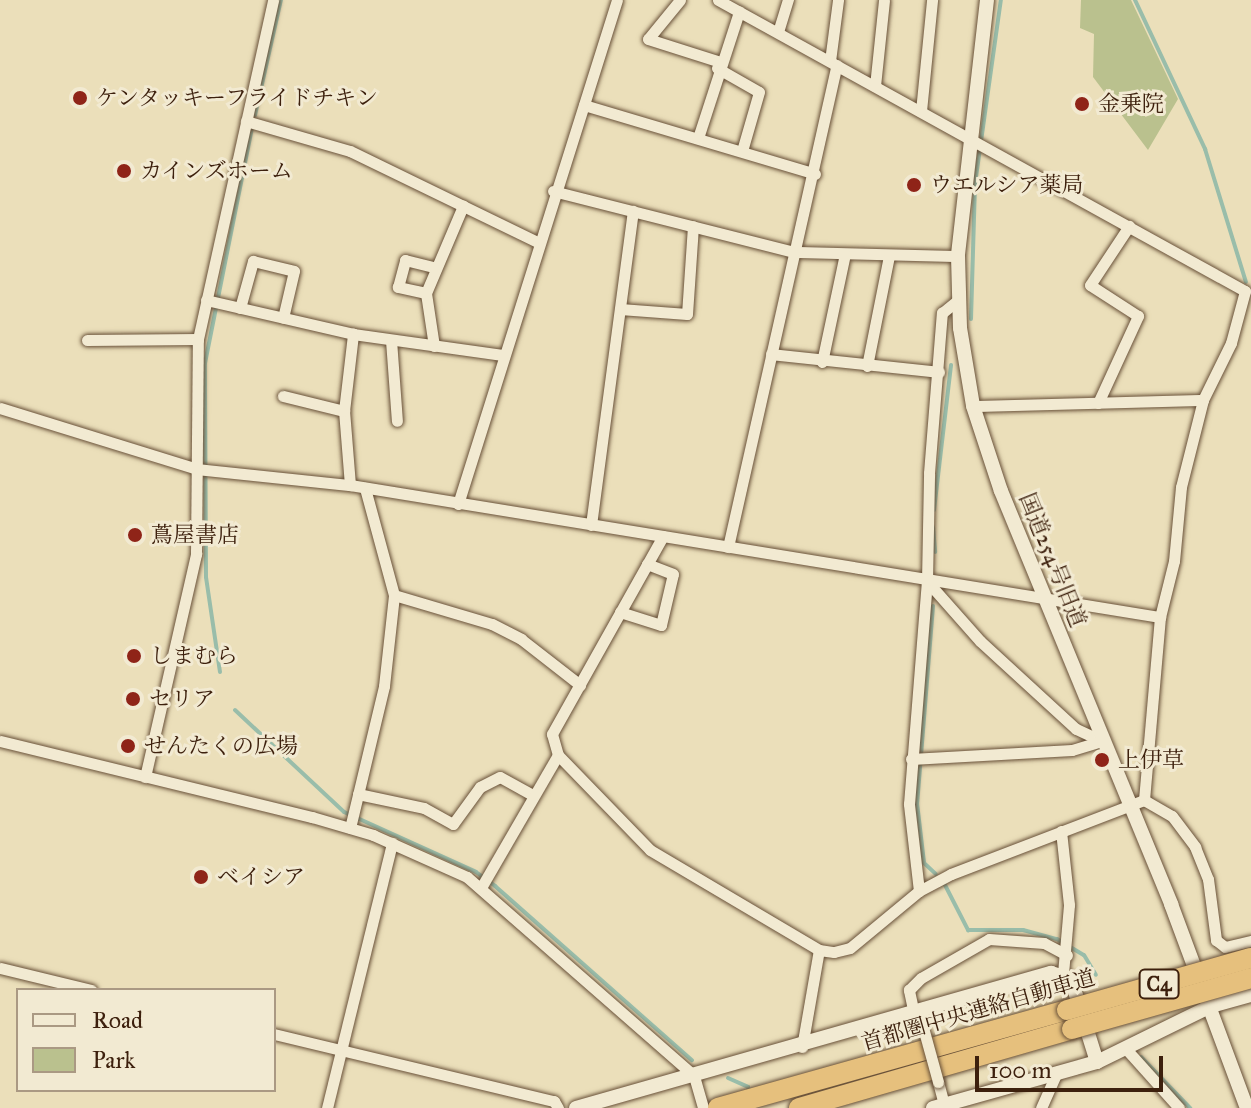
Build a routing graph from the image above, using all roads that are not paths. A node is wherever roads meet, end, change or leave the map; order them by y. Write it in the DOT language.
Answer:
graph roads {
  1 [pos="617,0"];
  2 [pos="680,0"];
  3 [pos="718,0"];
  4 [pos="788,0"];
  5 [pos="838,0"];
  6 [pos="884,0"];
  7 [pos="932,0"];
  8 [pos="987,0"];
  9 [pos="270,1"];
  10 [pos="739,7"];
  11 [pos="778,32"];
  12 [pos="834,63"];
  13 [pos="718,65"];
  14 [pos="875,86"];
  15 [pos="584,105"];
  16 [pos="921,111"];
  17 [pos="246,121"];
  18 [pos="698,138"];
  19 [pos="977,142"];
  20 [pos="742,151"];
  21 [pos="815,174"];
  22 [pos="553,191"];
  23 [pos="463,206"];
  24 [pos="633,211"];
  25 [pos="693,226"];
  26 [pos="1129,226"];
  27 [pos="537,242"];
  28 [pos="794,252"];
  29 [pos="845,254"];
  30 [pos="889,256"];
  31 [pos="958,256"];
  32 [pos="433,267"];
  33 [pos="426,293"];
  34 [pos="206,300"];
  35 [pos="958,300"];
  36 [pos="240,308"];
  37 [pos="620,309"];
  38 [pos="283,318"];
  39 [pos="353,334"];
  40 [pos="198,339"];
  41 [pos="87,340"];
  42 [pos="391,340"];
  43 [pos="434,346"];
  44 [pos="771,354"];
  45 [pos="503,355"];
  46 [pos="822,362"];
  47 [pos="867,366"];
  48 [pos="939,372"];
  49 [pos="283,396"];
  50 [pos="1203,400"];
  51 [pos="1098,403"];
  52 [pos="973,406"];
  53 [pos="0,408"];
  54 [pos="344,411"];
  55 [pos="397,421"];
  56 [pos="197,469"];
  57 [pos="350,485"];
  58 [pos="365,488"];
  59 [pos="458,504"];
  60 [pos="591,525"];
  61 [pos="663,536"];
  62 [pos="728,547"];
  63 [pos="647,564"];
  64 [pos="927,581"];
  65 [pos="394,595"];
  66 [pos="1045,598"];
  67 [pos="620,612"];
  68 [pos="1160,617"];
  69 [pos="580,685"];
  70 [pos="0,741"];
  71 [pos="1102,741"];
  72 [pos="558,755"];
  73 [pos="916,759"];
  74 [pos="145,777"];
  75 [pos="358,794"];
  76 [pos="533,795"];
  77 [pos="1144,800"];
  78 [pos="1130,805"];
  79 [pos="350,828"];
  80 [pos="1061,831"];
  81 [pos="392,843"];
  82 [pos="482,886"];
  83 [pos="919,891"];
  84 [pos="1251,941"];
  85 [pos="1067,948"];
  86 [pos="819,950"];
  87 [pos="1251,958"];
  88 [pos="0,968"];
  89 [pos="1063,973"];
  90 [pos="1251,978"];
  91 [pos="83,988"];
  92 [pos="1251,995"];
  93 [pos="1211,1006"];
  94 [pos="916,1013"];
  95 [pos="1069,1019"];
  96 [pos="276,1034"];
  97 [pos="802,1047"];
  98 [pos="342,1050"];
  99 [pos="1127,1050"];
  100 [pos="1097,1062"];
  101 [pos="694,1076"];
  102 [pos="1055,1076"];
  103 [pos="1244,1081"];
  104 [pos="941,1107"];
  105 [pos="327,1108"];
  106 [pos="558,1108"];
  107 [pos="576,1108"];
  108 [pos="703,1108"];
  109 [pos="718,1108"];
  110 [pos="799,1108"];
  111 [pos="1041,1108"];
  112 [pos="1179,1108"];
  113 [pos="1247,1108"];
  1 -- 15 [label="street"];
  2 -- 13 [label="street"];
  3 -- 10 [label="street"];
  4 -- 11 [label="street"];
  5 -- 12 [label="street"];
  6 -- 14 [label="street"];
  7 -- 16 [label="street"];
  8 -- 19 [label="street, 国道254号旧道"];
  9 -- 17 [label="street"];
  10 -- 11 [label="street"];
  10 -- 13 [label="street"];
  11 -- 12 [label="street"];
  12 -- 14 [label="street"];
  12 -- 21 [label="street"];
  13 -- 18 [label="street"];
  13 -- 20 [label="street"];
  14 -- 16 [label="street"];
  15 -- 18 [label="street"];
  15 -- 22 [label="street"];
  16 -- 19 [label="street"];
  17 -- 23 [label="street"];
  17 -- 34 [label="street"];
  18 -- 20 [label="street"];
  19 -- 26 [label="street"];
  19 -- 31 [label="street, 国道254号旧道"];
  20 -- 21 [label="street"];
  21 -- 28 [label="street"];
  22 -- 24 [label="street"];
  22 -- 27 [label="street"];
  23 -- 27 [label="street"];
  23 -- 32 [label="street"];
  24 -- 25 [label="street"];
  24 -- 37 [label="street"];
  25 -- 28 [label="street"];
  25 -- 37 [label="street"];
  26 -- 50 [label="street"];
  26 -- 51 [label="street"];
  27 -- 45 [label="street"];
  28 -- 29 [label="street"];
  28 -- 44 [label="street"];
  29 -- 30 [label="street"];
  29 -- 46 [label="street"];
  30 -- 31 [label="street"];
  30 -- 47 [label="street"];
  31 -- 35 [label="street, 国道254号旧道"];
  32 -- 33 [label="street"];
  32 -- 33 [label="street"];
  33 -- 43 [label="street"];
  34 -- 36 [label="street"];
  34 -- 40 [label="street"];
  35 -- 48 [label="street"];
  35 -- 52 [label="street, 国道254号旧道"];
  36 -- 38 [label="street"];
  36 -- 38 [label="street"];
  37 -- 60 [label="street"];
  38 -- 39 [label="street"];
  39 -- 42 [label="street"];
  39 -- 54 [label="street"];
  40 -- 41 [label="street"];
  40 -- 56 [label="street"];
  42 -- 43 [label="street"];
  42 -- 55 [label="street"];
  43 -- 45 [label="street"];
  44 -- 46 [label="street"];
  44 -- 62 [label="street"];
  45 -- 59 [label="street"];
  46 -- 47 [label="street"];
  47 -- 48 [label="street"];
  48 -- 64 [label="street"];
  49 -- 54 [label="street"];
  50 -- 51 [label="street"];
  50 -- 68 [label="street"];
  51 -- 52 [label="street"];
  52 -- 66 [label="street, 国道254号旧道"];
  53 -- 56 [label="street"];
  54 -- 57 [label="street"];
  56 -- 57 [label="street"];
  56 -- 74 [label="street"];
  57 -- 58 [label="street"];
  58 -- 59 [label="street"];
  58 -- 65 [label="street"];
  59 -- 60 [label="street"];
  60 -- 61 [label="street"];
  61 -- 62 [label="street"];
  61 -- 63 [label="street"];
  62 -- 64 [label="street"];
  63 -- 67 [label="street"];
  63 -- 67 [label="street"];
  64 -- 66 [label="street"];
  64 -- 71 [label="street"];
  64 -- 73 [label="street"];
  65 -- 69 [label="street"];
  65 -- 75 [label="street"];
  66 -- 68 [label="street"];
  66 -- 71 [label="street, 国道254号旧道"];
  67 -- 69 [label="street"];
  68 -- 77 [label="street"];
  69 -- 72 [label="street"];
  70 -- 74 [label="street"];
  71 -- 73 [label="street"];
  71 -- 78 [label="street, 国道254号旧道"];
  72 -- 76 [label="street"];
  72 -- 86 [label="street"];
  73 -- 83 [label="street"];
  74 -- 79 [label="street"];
  75 -- 76 [label="street"];
  75 -- 79 [label="street"];
  76 -- 82 [label="street"];
  77 -- 78 [label="street"];
  77 -- 84 [label="street"];
  78 -- 80 [label="street"];
  78 -- 93 [label="street, 国道254号旧道"];
  79 -- 81 [label="street"];
  80 -- 83 [label="street"];
  80 -- 85 [label="street"];
  81 -- 82 [label="street"];
  81 -- 98 [label="street"];
  82 -- 101 [label="street"];
  83 -- 86 [label="street"];
  85 -- 89 [label="street"];
  85 -- 94 [label="street"];
  86 -- 97 [label="street"];
  87 -- 95 [label="highway, 首都圏中央連絡自動車道 / C4, bridge"];
  88 -- 91 [label="street"];
  89 -- 94 [label="street"];
  89 -- 100 [label="street"];
  90 -- 95 [label="highway, 首都圏中央連絡自動車道 / C4, bridge"];
  92 -- 93 [label="street"];
  93 -- 99 [label="street"];
  93 -- 103 [label="street, 国道254号旧道"];
  94 -- 97 [label="street"];
  94 -- 104 [label="street, bridge"];
  95 -- 109 [label="highway, 首都圏中央連絡自動車道 / C4"];
  95 -- 110 [label="highway, 首都圏中央連絡自動車道 / C4"];
  96 -- 98 [label="street"];
  97 -- 101 [label="street"];
  98 -- 105 [label="street"];
  98 -- 106 [label="street"];
  99 -- 100 [label="street"];
  99 -- 112 [label="street"];
  100 -- 102 [label="street"];
  101 -- 107 [label="street"];
  101 -- 108 [label="street"];
  102 -- 104 [label="street"];
  102 -- 111 [label="street"];
  103 -- 113 [label="street, 国道254号旧道"];
}
